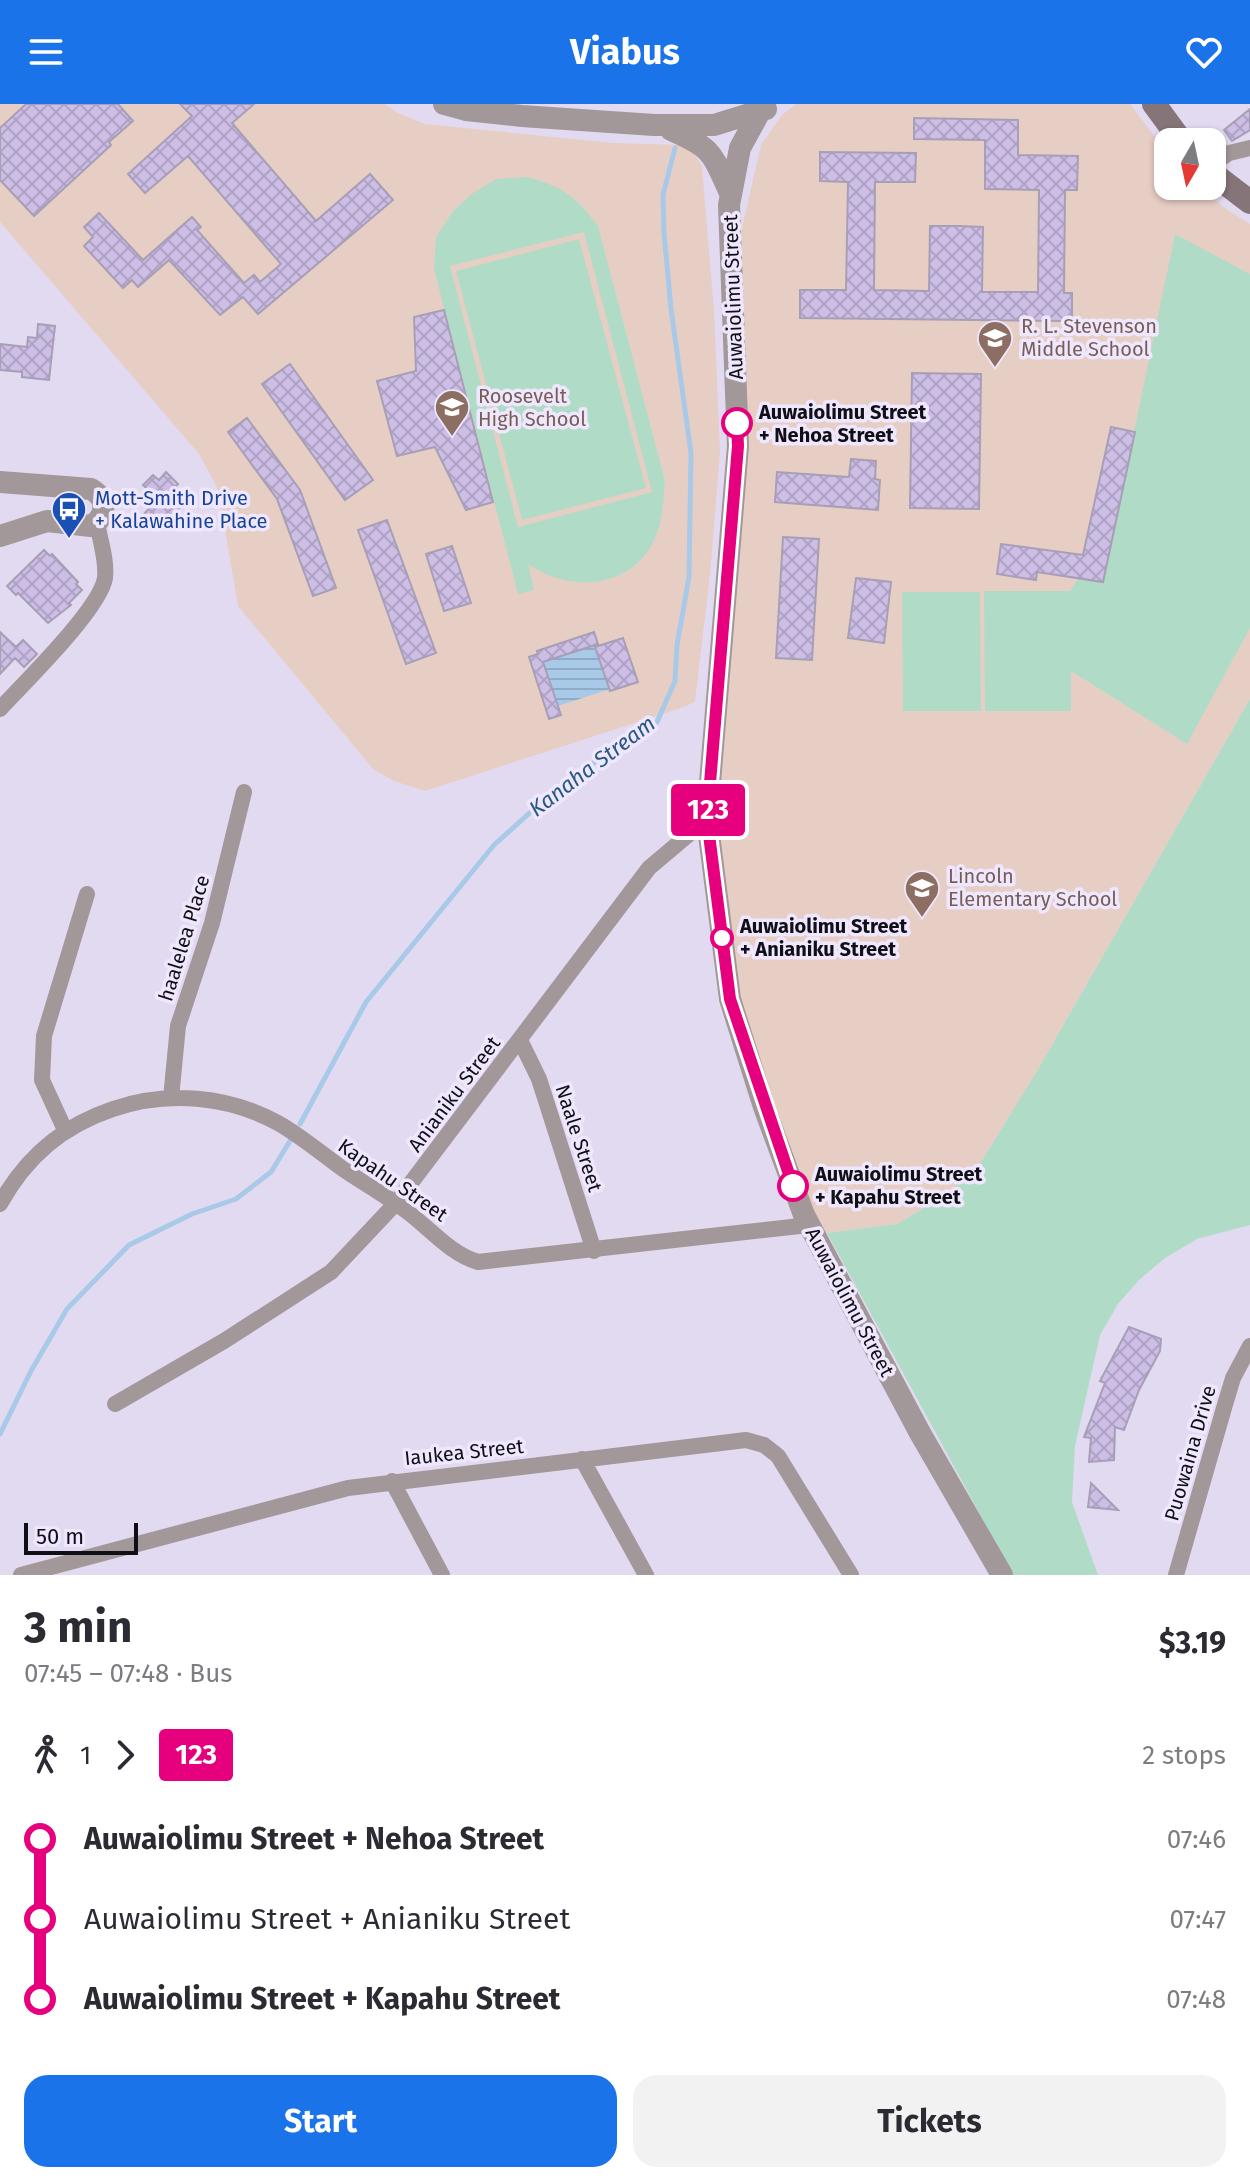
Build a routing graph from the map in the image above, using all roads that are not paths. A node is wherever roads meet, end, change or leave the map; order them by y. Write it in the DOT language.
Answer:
graph roads {
  1 [pos="1154,104"];
  2 [pos="451,105"];
  3 [pos="766,107"];
  4 [pos="654,125"];
  5 [pos="1172,128"];
  6 [pos="1250,148"];
  7 [pos="1226,155"];
  8 [pos="1226,184"];
  9 [pos="730,193"];
  10 [pos="1250,202"];
  11 [pos="0,482"];
  12 [pos="97,523"];
  13 [pos="0,536"];
  14 [pos="0,709"];
  15 [pos="244,792"];
  16 [pos="707,819"];
  17 [pos="87,894"];
  18 [pos="520,1040"];
  19 [pos="171,1098"];
  20 [pos="65,1130"];
  21 [pos="0,1204"];
  22 [pos="395,1204"];
  23 [pos="809,1225"];
  24 [pos="594,1251"];
  25 [pos="1250,1346"];
  26 [pos="115,1404"];
  27 [pos="582,1459"];
  28 [pos="392,1481"];
  29 [pos="21,1575"];
  30 [pos="442,1575"];
  31 [pos="646,1575"];
  32 [pos="851,1575"];
  33 [pos="1002,1575"];
  34 [pos="1176,1575"];
  1 -- 5 [label="main road"];
  2 -- 4 [label="street"];
  3 -- 4 [label="street"];
  3 -- 9 [label="street, Auwaiolimu Street"];
  4 -- 9 [label="street"];
  6 -- 7 [label="street"];
  8 -- 10 [label="main road"];
  9 -- 16 [label="street, Auwaiolimu Street"];
  11 -- 12 [label="street"];
  12 -- 13 [label="street"];
  12 -- 14 [label="street"];
  15 -- 19 [label="street, haalelea Place"];
  16 -- 18 [label="street, Anianiku Street"];
  16 -- 23 [label="street, Auwaiolimu Street"];
  17 -- 20 [label="street"];
  18 -- 22 [label="street, Anianiku Street"];
  18 -- 24 [label="street, Naale Street"];
  19 -- 20 [label="street, Kapahu Street"];
  19 -- 22 [label="street, Kapahu Street"];
  20 -- 21 [label="street, Kapahu Street"];
  22 -- 24 [label="street, Kapahu Street"];
  22 -- 26 [label="street, Anianiku Street"];
  23 -- 24 [label="street, Kapahu Street"];
  23 -- 33 [label="street, Auwaiolimu Street"];
  25 -- 34 [label="street, Puowaina Drive"];
  27 -- 28 [label="street, Iaukea Street"];
  27 -- 31 [label="street"];
  27 -- 32 [label="street, Iaukea Street"];
  28 -- 29 [label="street, Iaukea Street"];
  28 -- 30 [label="street"];
}
